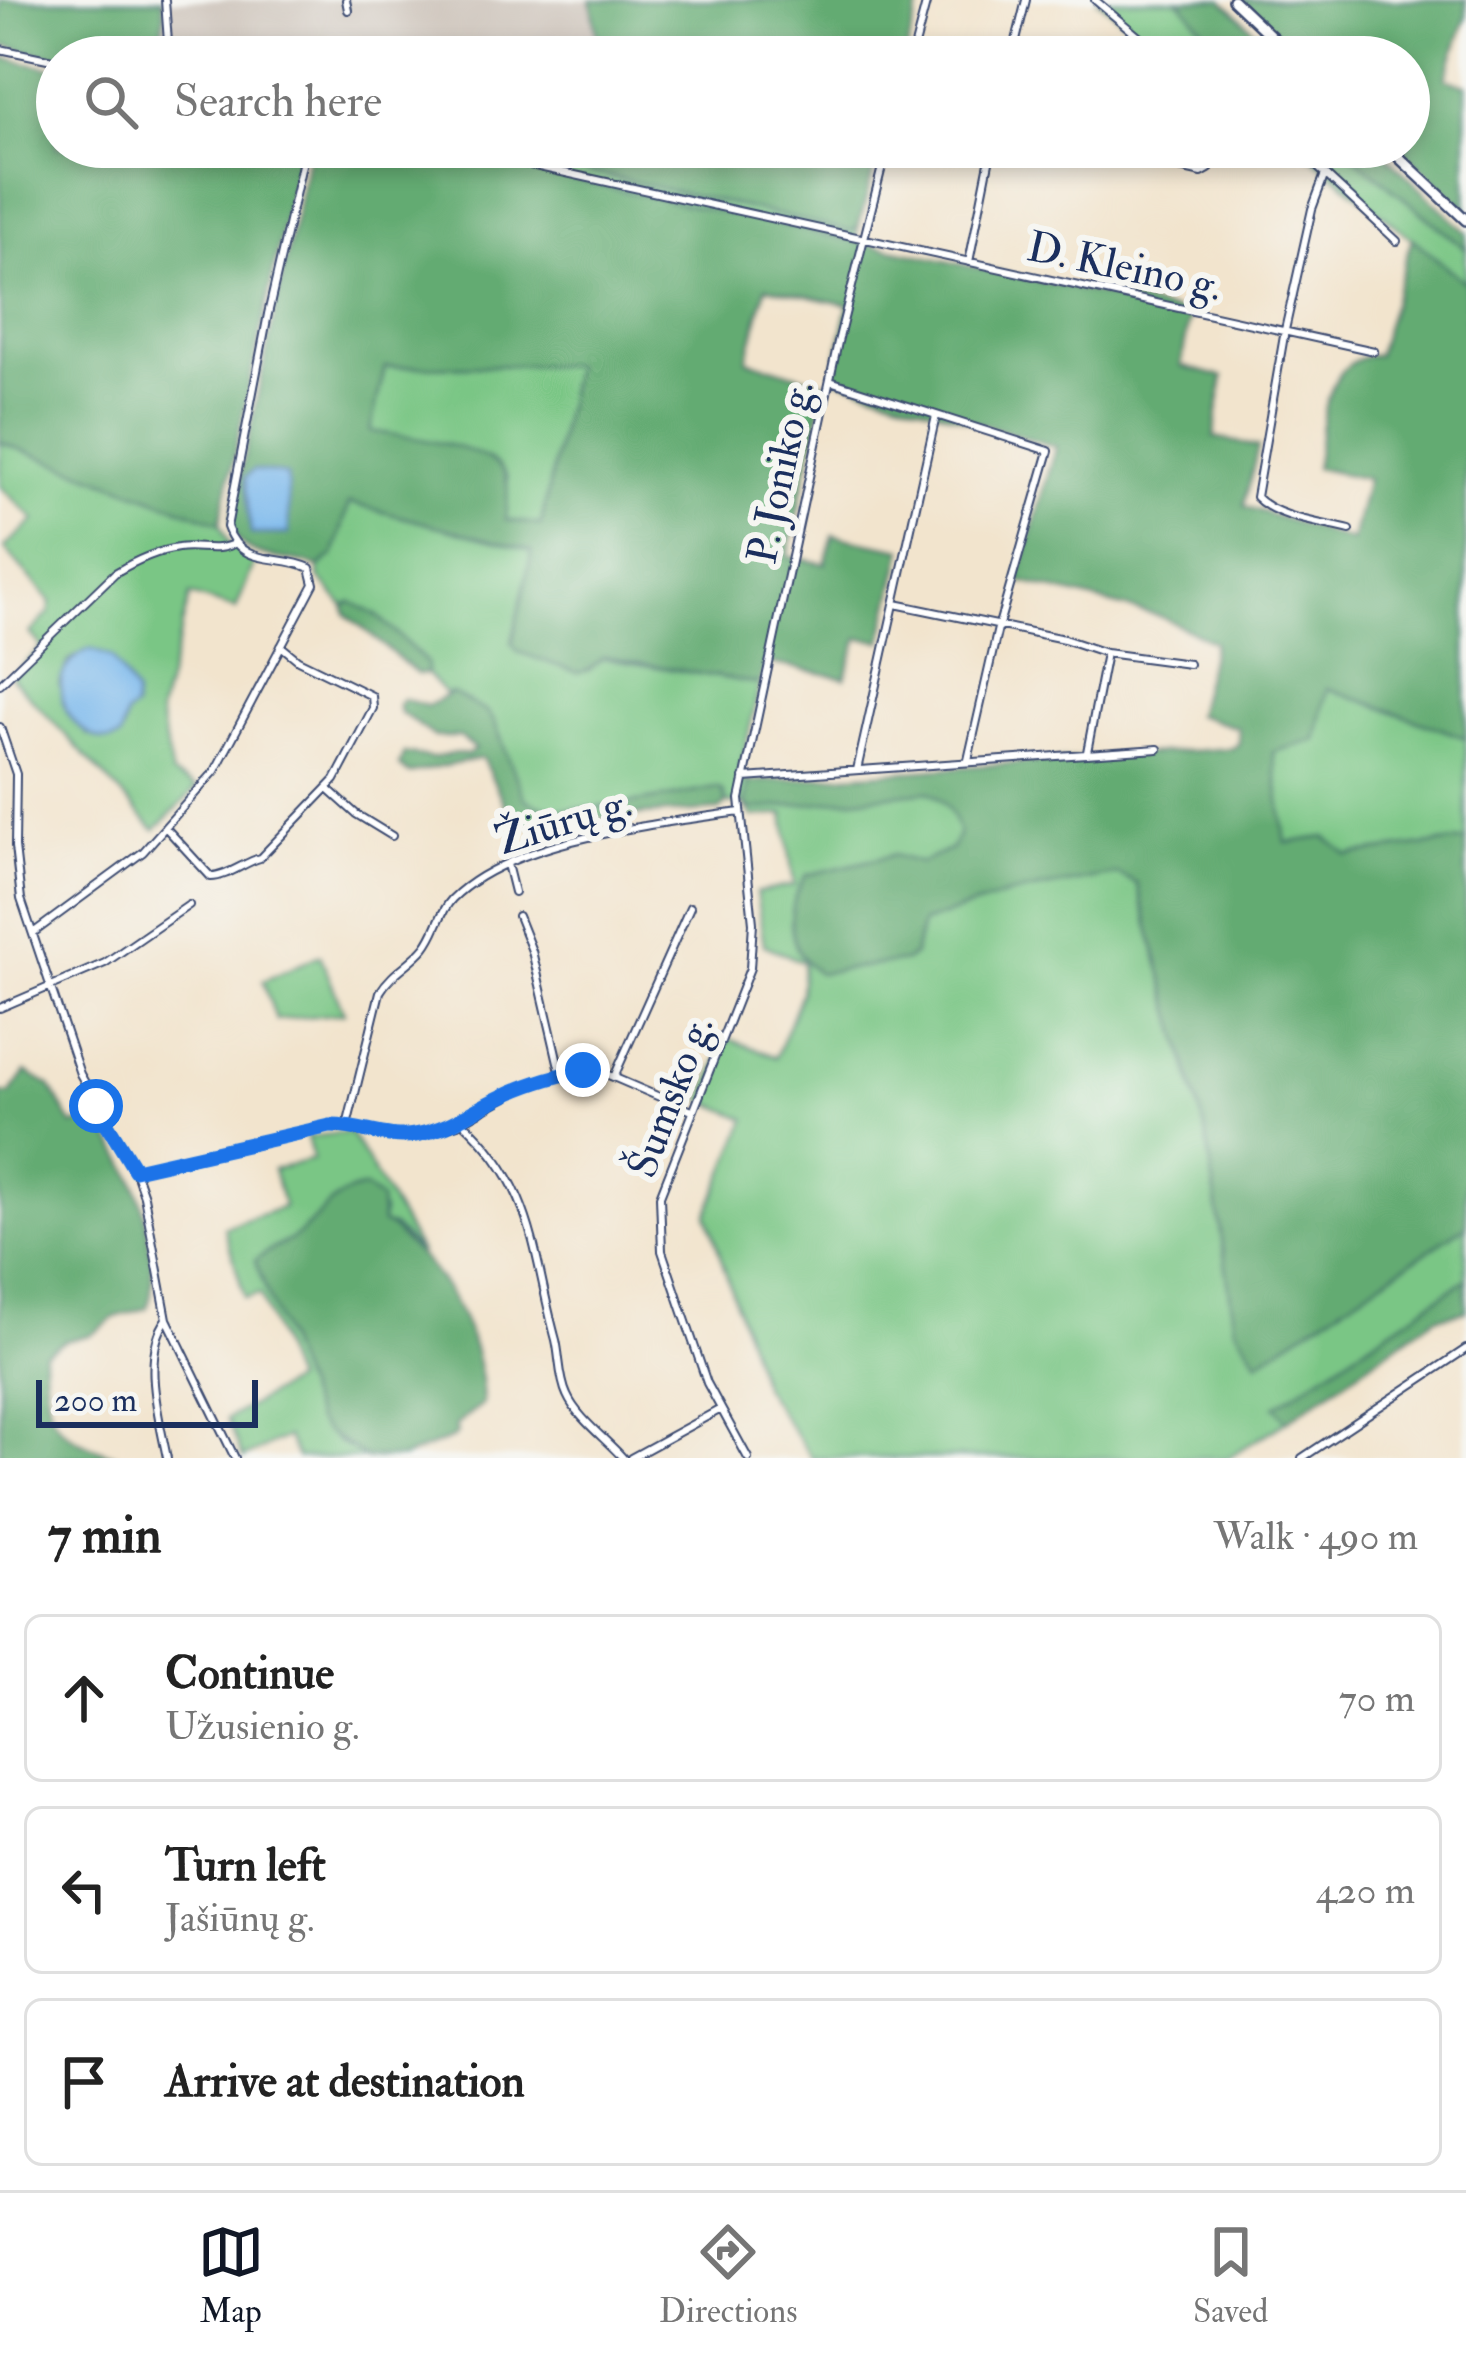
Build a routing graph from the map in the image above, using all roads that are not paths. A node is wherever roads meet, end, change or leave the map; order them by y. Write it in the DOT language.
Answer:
graph roads {
  1 [pos="165,0"];
  2 [pos="346,0"];
  3 [pos="928,0"];
  4 [pos="1027,0"];
  5 [pos="1095,0"];
  6 [pos="1233,0"];
  7 [pos="348,10"];
  8 [pos="168,36"];
  9 [pos="918,36"];
  10 [pos="1018,36"];
  11 [pos="1138,36"];
  12 [pos="1271,36"];
  13 [pos="0,49"];
  14 [pos="36,57"];
  15 [pos="302,168"];
  16 [pos="544,168"];
  17 [pos="881,168"];
  18 [pos="988,168"];
  19 [pos="1180,168"];
  20 [pos="1209,168"];
  21 [pos="1319,168"];
  22 [pos="1410,168"];
  23 [pos="1325,173"];
  24 [pos="1466,220"];
  25 [pos="863,238"];
  26 [pos="1397,242"];
  27 [pos="969,262"];
  28 [pos="1286,330"];
  29 [pos="1374,351"];
  30 [pos="830,381"];
  31 [pos="936,416"];
  32 [pos="1350,530"];
  33 [pos="238,546"];
  34 [pos="895,604"];
  35 [pos="998,628"];
  36 [pos="281,646"];
  37 [pos="1106,653"];
  38 [pos="1190,664"];
  39 [pos="0,684"];
  40 [pos="0,727"];
  41 [pos="1158,748"];
  42 [pos="1087,752"];
  43 [pos="968,760"];
  44 [pos="857,770"];
  45 [pos="744,778"];
  46 [pos="328,789"];
  47 [pos="740,812"];
  48 [pos="165,827"];
  49 [pos="392,836"];
  50 [pos="507,864"];
  51 [pos="514,892"];
  52 [pos="189,905"];
  53 [pos="690,908"];
  54 [pos="518,916"];
  55 [pos="33,933"];
  56 [pos="52,983"];
  57 [pos="0,1008"];
  58 [pos="561,1075"];
  59 [pos="614,1077"];
  60 [pos="692,1111"];
  61 [pos="462,1121"];
  62 [pos="347,1126"];
  63 [pos="135,1170"];
  64 [pos="166,1319"];
  65 [pos="1466,1349"];
  66 [pos="719,1410"];
  67 [pos="167,1458"];
  68 [pos="235,1458"];
  69 [pos="627,1458"];
  70 [pos="748,1458"];
  71 [pos="1302,1458"];
  1 -- 8 [label="street"];
  2 -- 7 [label="street"];
  3 -- 9 [label="street"];
  4 -- 10 [label="street"];
  5 -- 11 [label="street"];
  6 -- 12 [label="main road"];
  13 -- 14 [label="street"];
  15 -- 33 [label="street"];
  16 -- 25 [label="street, D. Kleino g."];
  17 -- 25 [label="street, P. Joniko g."];
  18 -- 27 [label="street"];
  19 -- 20 [label="street"];
  21 -- 23 [label="street"];
  22 -- 24 [label="main road"];
  23 -- 26 [label="street"];
  23 -- 28 [label="street"];
  25 -- 27 [label="street, D. Kleino g."];
  25 -- 30 [label="street, P. Joniko g."];
  27 -- 28 [label="street, D. Kleino g."];
  28 -- 29 [label="street, D. Kleino g."];
  28 -- 32 [label="street"];
  30 -- 31 [label="street"];
  30 -- 45 [label="street, P. Joniko g."];
  31 -- 34 [label="street"];
  31 -- 35 [label="street"];
  33 -- 36 [label="street"];
  33 -- 39 [label="street"];
  34 -- 35 [label="street"];
  34 -- 44 [label="street"];
  35 -- 37 [label="street"];
  35 -- 43 [label="street"];
  36 -- 46 [label="street"];
  36 -- 48 [label="street"];
  37 -- 38 [label="street"];
  37 -- 42 [label="street"];
  40 -- 55 [label="street"];
  41 -- 42 [label="street"];
  42 -- 43 [label="street"];
  43 -- 44 [label="street"];
  44 -- 45 [label="street"];
  45 -- 47 [label="street, P. Joniko g."];
  46 -- 48 [label="street"];
  46 -- 49 [label="street"];
  47 -- 50 [label="street, Žiūrų g."];
  47 -- 60 [label="street, Šumsko g."];
  48 -- 55 [label="street"];
  50 -- 51 [label="street"];
  50 -- 62 [label="street, Žiūrų g."];
  52 -- 56 [label="street"];
  53 -- 59 [label="street"];
  54 -- 58 [label="street"];
  55 -- 56 [label="street"];
  56 -- 57 [label="street"];
  56 -- 63 [label="street"];
  58 -- 59 [label="street"];
  58 -- 61 [label="street"];
  59 -- 60 [label="street"];
  60 -- 66 [label="street, Šumsko g."];
  61 -- 62 [label="street"];
  61 -- 69 [label="street"];
  62 -- 63 [label="street"];
  63 -- 64 [label="street"];
  64 -- 67 [label="street"];
  64 -- 68 [label="street"];
  65 -- 71 [label="street"];
  66 -- 69 [label="street"];
  66 -- 70 [label="street, Šumsko g."];
}
